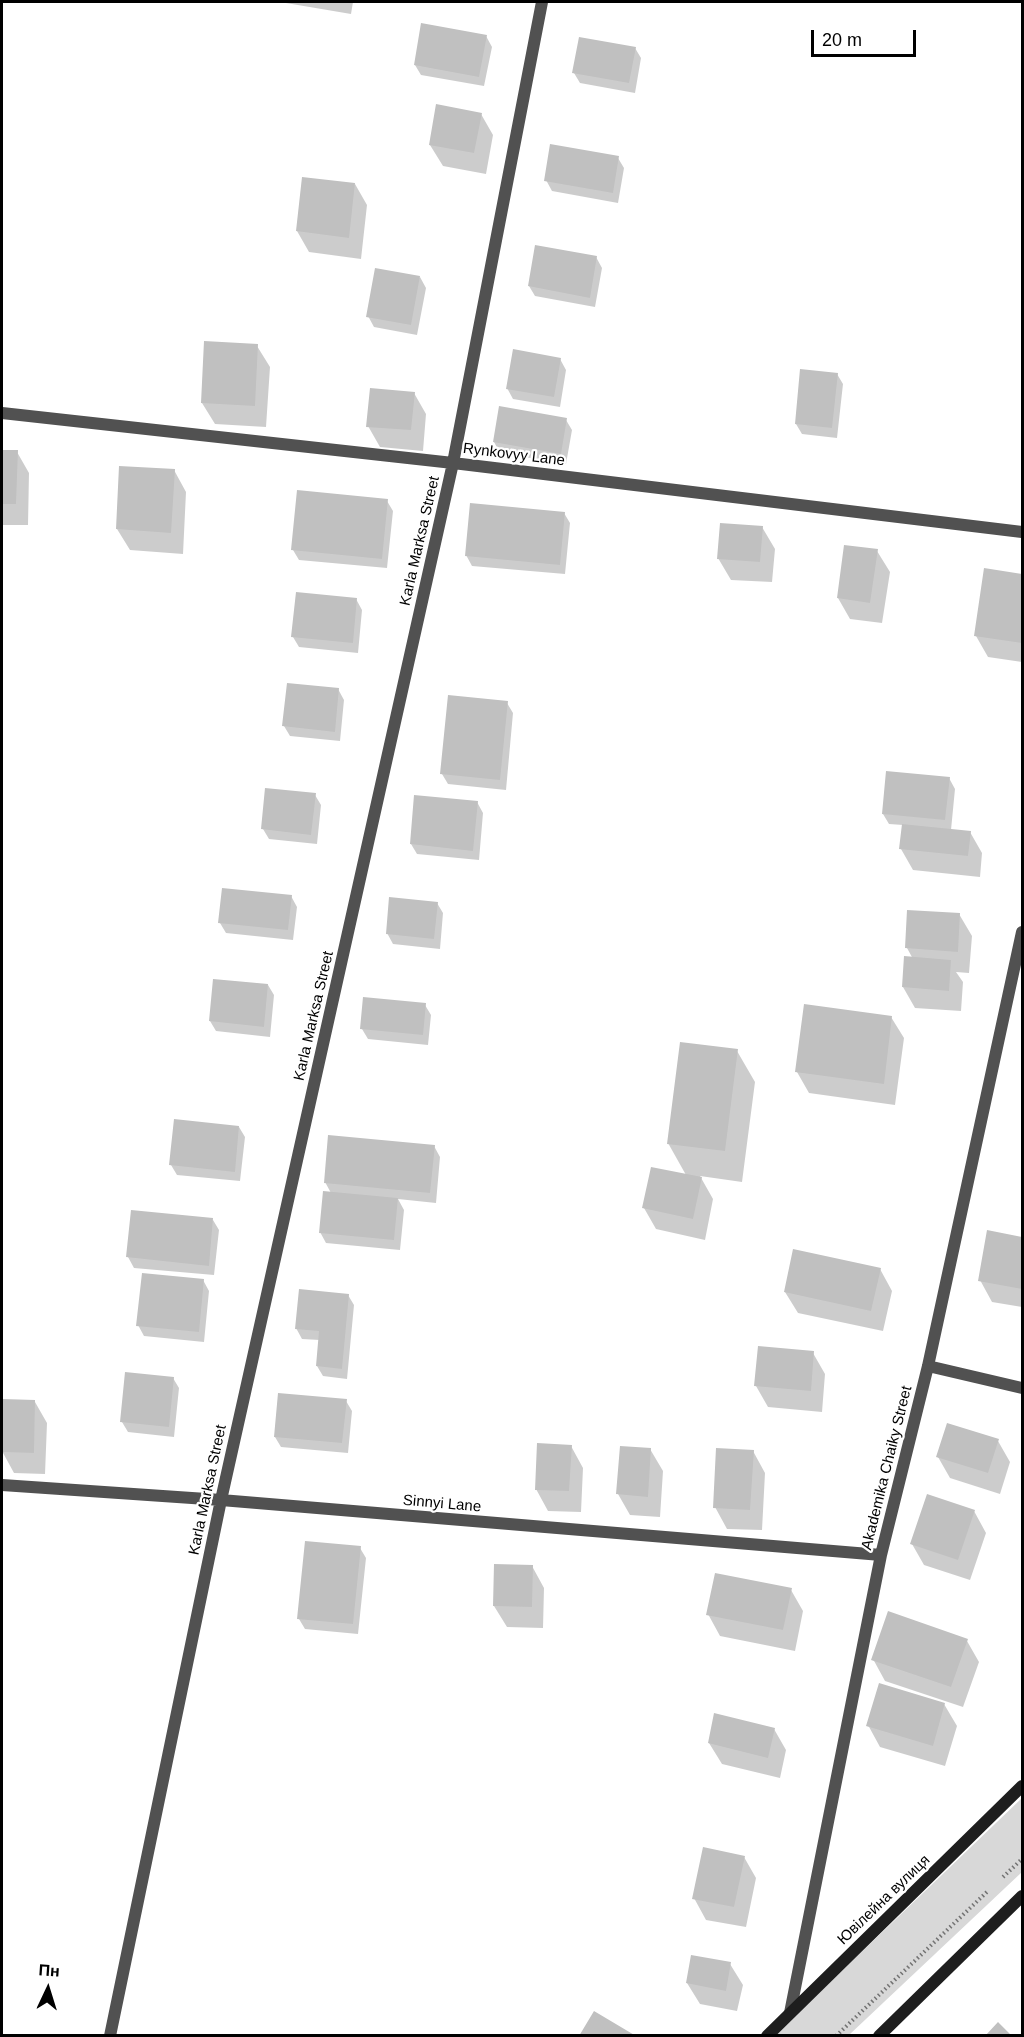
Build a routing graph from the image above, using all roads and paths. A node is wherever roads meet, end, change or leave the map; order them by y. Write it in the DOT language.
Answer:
graph roads {
  1 [pos="542,2"];
  2 [pos="2,413"];
  3 [pos="453,463"];
  4 [pos="1023,532"];
  5 [pos="1023,932"];
  6 [pos="928,1366"];
  7 [pos="1023,1388"];
  8 [pos="2,1485"];
  9 [pos="221,1500"];
  10 [pos="880,1555"];
  11 [pos="1023,1786"];
  12 [pos="1023,1859"];
  13 [pos="1023,1896"];
  14 [pos="790,2013"];
  15 [pos="110,2036"];
  16 [pos="767,2036"];
  17 [pos="836,2036"];
  18 [pos="879,2036"];
  1 -- 3 [label="street, Karla Marksa Street"];
  2 -- 3 [label="street, Rynkovyy Lane"];
  3 -- 4 [label="street, Rynkovyy Lane"];
  3 -- 9 [label="street, Karla Marksa Street"];
  5 -- 6 [label="street, Akademika Chaiky Street"];
  6 -- 7 [label="street"];
  6 -- 10 [label="street, Akademika Chaiky Street"];
  8 -- 9 [label="street, Sinnyi Lane"];
  9 -- 10 [label="street, Sinnyi Lane"];
  9 -- 15 [label="street, Karla Marksa Street"];
  10 -- 14 [label="street, Akademika Chaiky Street"];
  11 -- 14 [label="street, Ювілейна вулиця"];
  12 -- 17 [label="path"];
  13 -- 18 [label="street"];
  14 -- 16 [label="street, Ювілейна вулиця"];
}
